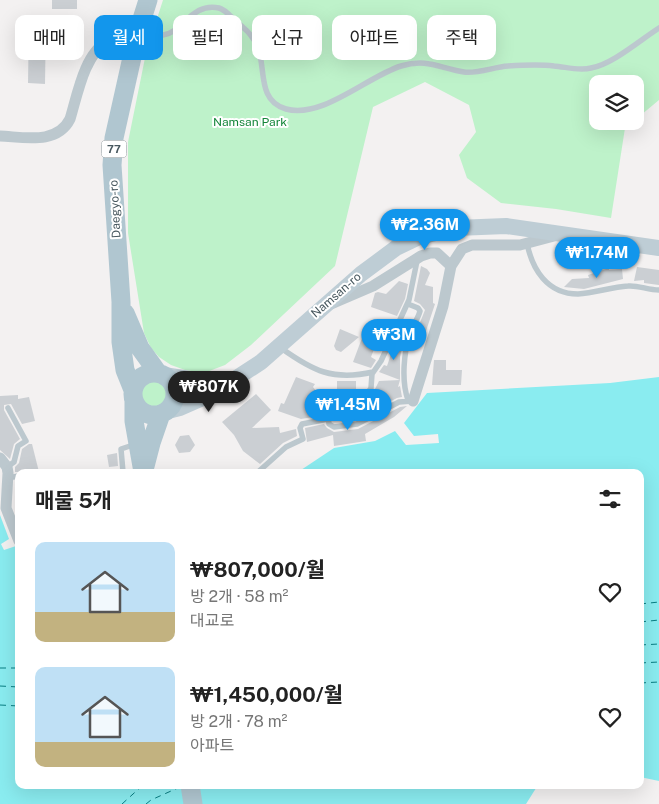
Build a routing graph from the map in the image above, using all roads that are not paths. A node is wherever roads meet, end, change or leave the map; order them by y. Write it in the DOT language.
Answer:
graph roads {
  1 [pos="148,0"];
  2 [pos="143,15"];
  3 [pos="659,28"];
  4 [pos="163,35"];
  5 [pos="94,54"];
  6 [pos="132,60"];
  7 [pos="0,136"];
  8 [pos="561,234"];
  9 [pos="527,243"];
  10 [pos="659,248"];
  11 [pos="417,258"];
  12 [pos="451,266"];
  13 [pos="659,290"];
  14 [pos="122,302"];
  15 [pos="408,304"];
  16 [pos="324,306"];
  17 [pos="279,346"];
  18 [pos="373,372"];
  19 [pos="161,374"];
  20 [pos="232,380"];
  21 [pos="134,396"];
  22 [pos="410,400"];
  23 [pos="8,408"];
  24 [pos="164,412"];
  25 [pos="328,418"];
  26 [pos="138,444"];
  27 [pos="123,469"];
  28 [pos="143,469"];
  29 [pos="145,469"];
  30 [pos="261,469"];
  31 [pos="8,470"];
  32 [pos="15,531"];
  33 [pos="191,789"];
  34 [pos="193,804"];
  1 -- 2 [label="main road, Daegyo-ro / 77"];
  3 -- 4 [label="lane"];
  5 -- 7 [label="street"];
  6 -- 14 [label="main road, Daegyo-ro / 77"];
  8 -- 9 [label="street"];
  8 -- 10 [label="street, Namsan-ro"];
  8 -- 16 [label="street, Namsan-ro"];
  9 -- 12 [label="street"];
  9 -- 13 [label="lane"];
  11 -- 12 [label="street"];
  11 -- 15 [label="lane"];
  11 -- 16 [label="street"];
  12 -- 22 [label="street"];
  14 -- 19 [label="main road, Daegyo-ro / 77"];
  14 -- 21 [label="main road, Daegyo-ro / 77"];
  15 -- 18 [label="lane"];
  15 -- 22 [label="lane"];
  16 -- 17 [label="street, Namsan-ro"];
  17 -- 18 [label="lane"];
  17 -- 20 [label="street, Namsan-ro"];
  18 -- 25 [label="lane"];
  19 -- 20 [label="street"];
  19 -- 21 [label="main road"];
  19 -- 24 [label="main road, 77"];
  20 -- 24 [label="street, Namsan-ro"];
  21 -- 24 [label="main road"];
  21 -- 26 [label="main road, Daegyo-ro / 77"];
  22 -- 25 [label="lane"];
  23 -- 31 [label="lane"];
  24 -- 29 [label="main road, Daegyo-ro / 77"];
  25 -- 30 [label="lane"];
  26 -- 27 [label="lane"];
  26 -- 28 [label="main road, Daegyo-ro / 77"];
  31 -- 32 [label="street"];
  33 -- 34 [label="main road"];
}
